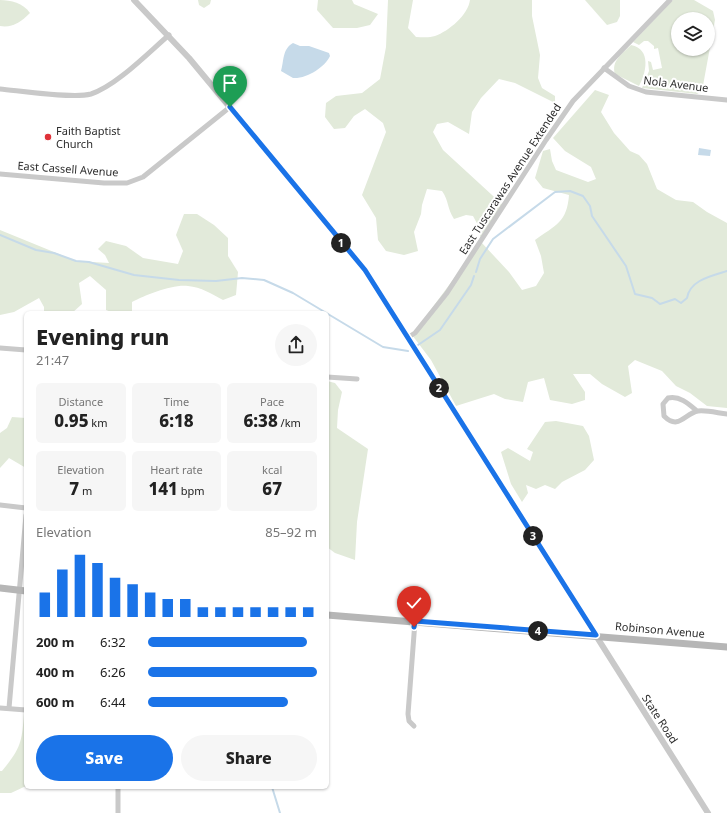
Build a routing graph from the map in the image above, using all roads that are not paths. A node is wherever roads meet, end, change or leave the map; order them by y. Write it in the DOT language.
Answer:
graph roads {
  1 [pos="134,0"];
  2 [pos="670,0"];
  3 [pos="169,36"];
  4 [pos="604,68"];
  5 [pos="0,89"];
  6 [pos="727,100"];
  7 [pos="230,107"];
  8 [pos="0,174"];
  9 [pos="407,338"];
  10 [pos="0,348"];
  11 [pos="24,350"];
  12 [pos="329,377"];
  13 [pos="357,379"];
  14 [pos="697,411"];
  15 [pos="727,414"];
  16 [pos="0,505"];
  17 [pos="24,508"];
  18 [pos="24,552"];
  19 [pos="0,588"];
  20 [pos="22,590"];
  21 [pos="329,615"];
  22 [pos="415,621"];
  23 [pos="596,635"];
  24 [pos="727,646"];
  25 [pos="0,708"];
  26 [pos="9,708"];
  27 [pos="24,710"];
  28 [pos="414,726"];
  29 [pos="118,789"];
  30 [pos="118,813"];
  31 [pos="708,813"];
  1 -- 3 [label="street, State Road"];
  2 -- 4 [label="street, East Tuscarawas Avenue Extended"];
  3 -- 5 [label="street"];
  3 -- 7 [label="street, State Road"];
  4 -- 6 [label="street, Nola Avenue"];
  4 -- 9 [label="street, East Tuscarawas Avenue Extended"];
  7 -- 8 [label="street, East Cassell Avenue"];
  7 -- 9 [label="street, State Road"];
  9 -- 23 [label="street, State Road"];
  10 -- 11 [label="street"];
  12 -- 13 [label="street"];
  14 -- 14 [label="street"];
  14 -- 15 [label="street"];
  16 -- 17 [label="street"];
  18 -- 20 [label="street"];
  19 -- 20 [label="main road"];
  20 -- 26 [label="street"];
  21 -- 22 [label="main road, Robinson Avenue"];
  22 -- 23 [label="main road, Robinson Avenue"];
  22 -- 28 [label="street"];
  23 -- 24 [label="main road, Robinson Avenue"];
  23 -- 31 [label="street, State Road"];
  25 -- 26 [label="street"];
  26 -- 27 [label="street"];
  29 -- 30 [label="street"];
}
